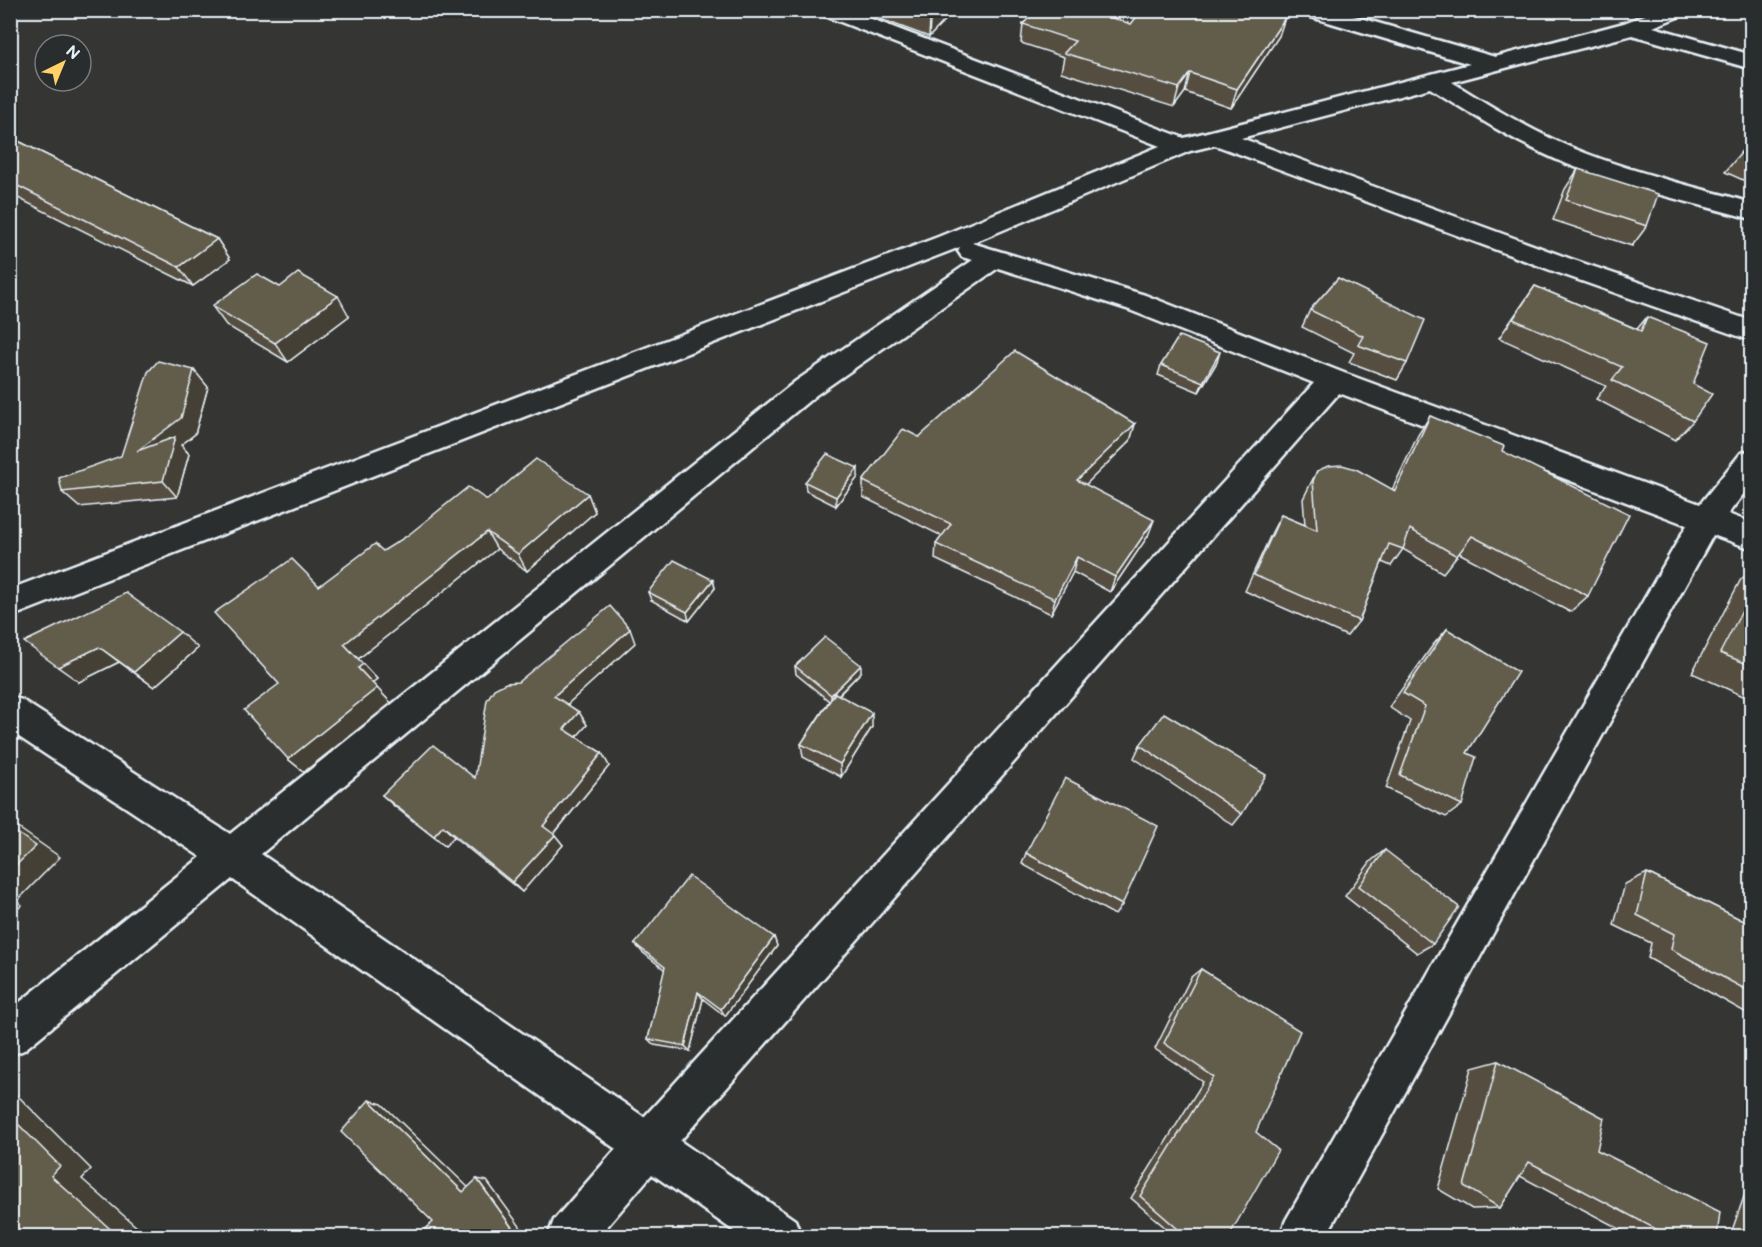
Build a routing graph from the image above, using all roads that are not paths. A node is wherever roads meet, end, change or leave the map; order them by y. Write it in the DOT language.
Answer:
graph roads {
  1 [pos="827,10"];
  2 [pos="1308,10"];
  3 [pos="1678,10"];
  4 [pos="1632,28"];
  5 [pos="1752,62"];
  6 [pos="1491,63"];
  7 [pos="1433,80"];
  8 [pos="1217,137"];
  9 [pos="1182,146"];
  10 [pos="1752,212"];
  11 [pos="947,243"];
  12 [pos="993,259"];
  13 [pos="1752,331"];
  14 [pos="1334,380"];
  15 [pos="1752,461"];
  16 [pos="1706,519"];
  17 [pos="1752,536"];
  18 [pos="10,603"];
  19 [pos="10,711"];
  20 [pos="233,857"];
  21 [pos="10,1036"];
  22 [pos="649,1144"];
  23 [pos="570,1236"];
  24 [pos="780,1236"];
  25 [pos="1302,1236"];
  1 -- 9 [label="street"];
  2 -- 6 [label="street"];
  3 -- 4 [label="street"];
  4 -- 5 [label="street"];
  4 -- 6 [label="street"];
  6 -- 7 [label="street"];
  7 -- 8 [label="street"];
  7 -- 10 [label="street"];
  8 -- 9 [label="street"];
  8 -- 13 [label="street"];
  9 -- 11 [label="street"];
  11 -- 12 [label="street"];
  11 -- 18 [label="street"];
  12 -- 14 [label="street"];
  12 -- 20 [label="street"];
  14 -- 16 [label="street"];
  14 -- 22 [label="street"];
  15 -- 16 [label="street"];
  16 -- 17 [label="street"];
  16 -- 25 [label="street"];
  19 -- 20 [label="street"];
  20 -- 21 [label="street"];
  20 -- 22 [label="street"];
  22 -- 23 [label="street"];
  22 -- 24 [label="street"];
}
